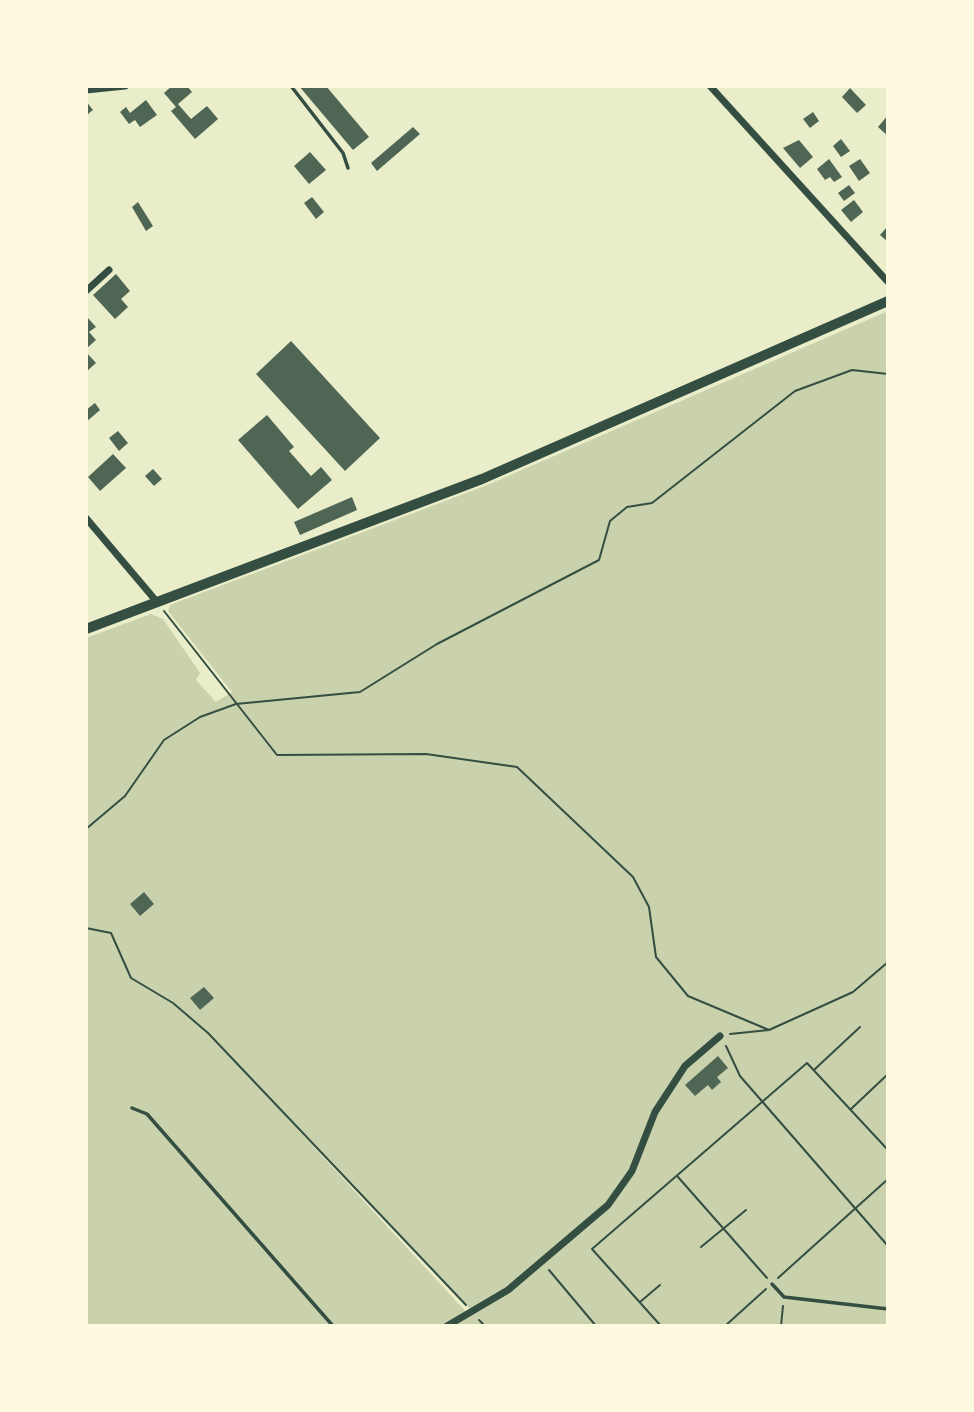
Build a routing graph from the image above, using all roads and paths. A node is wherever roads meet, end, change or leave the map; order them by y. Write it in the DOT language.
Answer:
graph roads {
  1 [pos="125,86"];
  2 [pos="291,86"];
  3 [pos="710,86"];
  4 [pos="86,90"];
  5 [pos="348,168"];
  6 [pos="109,270"];
  7 [pos="888,282"];
  8 [pos="86,291"];
  9 [pos="888,301"];
  10 [pos="888,374"];
  11 [pos="86,518"];
  12 [pos="157,602"];
  13 [pos="86,629"];
  14 [pos="236,704"];
  15 [pos="86,829"];
  16 [pos="86,928"];
  17 [pos="888,962"];
  18 [pos="860,1027"];
  19 [pos="769,1030"];
  20 [pos="720,1036"];
  21 [pos="813,1070"];
  22 [pos="888,1074"];
  23 [pos="761,1102"];
  24 [pos="132,1108"];
  25 [pos="850,1110"];
  26 [pos="888,1150"];
  27 [pos="678,1177"];
  28 [pos="888,1180"];
  29 [pos="855,1208"];
  30 [pos="746,1210"];
  31 [pos="723,1229"];
  32 [pos="888,1246"];
  33 [pos="701,1247"];
  34 [pos="541,1261"];
  35 [pos="772,1284"];
  36 [pos="660,1285"];
  37 [pos="784,1297"];
  38 [pos="640,1303"];
  39 [pos="888,1309"];
  40 [pos="472,1312"];
  41 [pos="333,1326"];
  42 [pos="447,1326"];
  43 [pos="597,1326"];
  44 [pos="661,1326"];
  45 [pos="725,1326"];
  46 [pos="780,1326"];
  1 -- 4 [label="street"];
  2 -- 5 [label="lane"];
  3 -- 7 [label="street"];
  6 -- 8 [label="street"];
  9 -- 12 [label="main road"];
  10 -- 14 [label="path"];
  11 -- 12 [label="street"];
  12 -- 13 [label="main road"];
  12 -- 14 [label="path"];
  14 -- 15 [label="path"];
  14 -- 19 [label="path"];
  16 -- 40 [label="path"];
  17 -- 19 [label="path"];
  18 -- 21 [label="path"];
  19 -- 20 [label="path"];
  20 -- 23 [label="path"];
  20 -- 34 [label="street"];
  21 -- 23 [label="path"];
  21 -- 25 [label="path"];
  22 -- 25 [label="path"];
  23 -- 27 [label="path"];
  23 -- 29 [label="path"];
  24 -- 41 [label="lane"];
  25 -- 26 [label="path"];
  27 -- 31 [label="path"];
  27 -- 38 [label="path"];
  28 -- 29 [label="path"];
  29 -- 32 [label="path"];
  29 -- 35 [label="path"];
  30 -- 31 [label="path"];
  31 -- 33 [label="path"];
  31 -- 35 [label="path"];
  34 -- 40 [label="street"];
  34 -- 43 [label="path"];
  35 -- 37 [label="lane"];
  35 -- 45 [label="path"];
  36 -- 38 [label="path"];
  37 -- 39 [label="lane"];
  37 -- 46 [label="path"];
  38 -- 44 [label="path"];
  40 -- 42 [label="street"];
}
